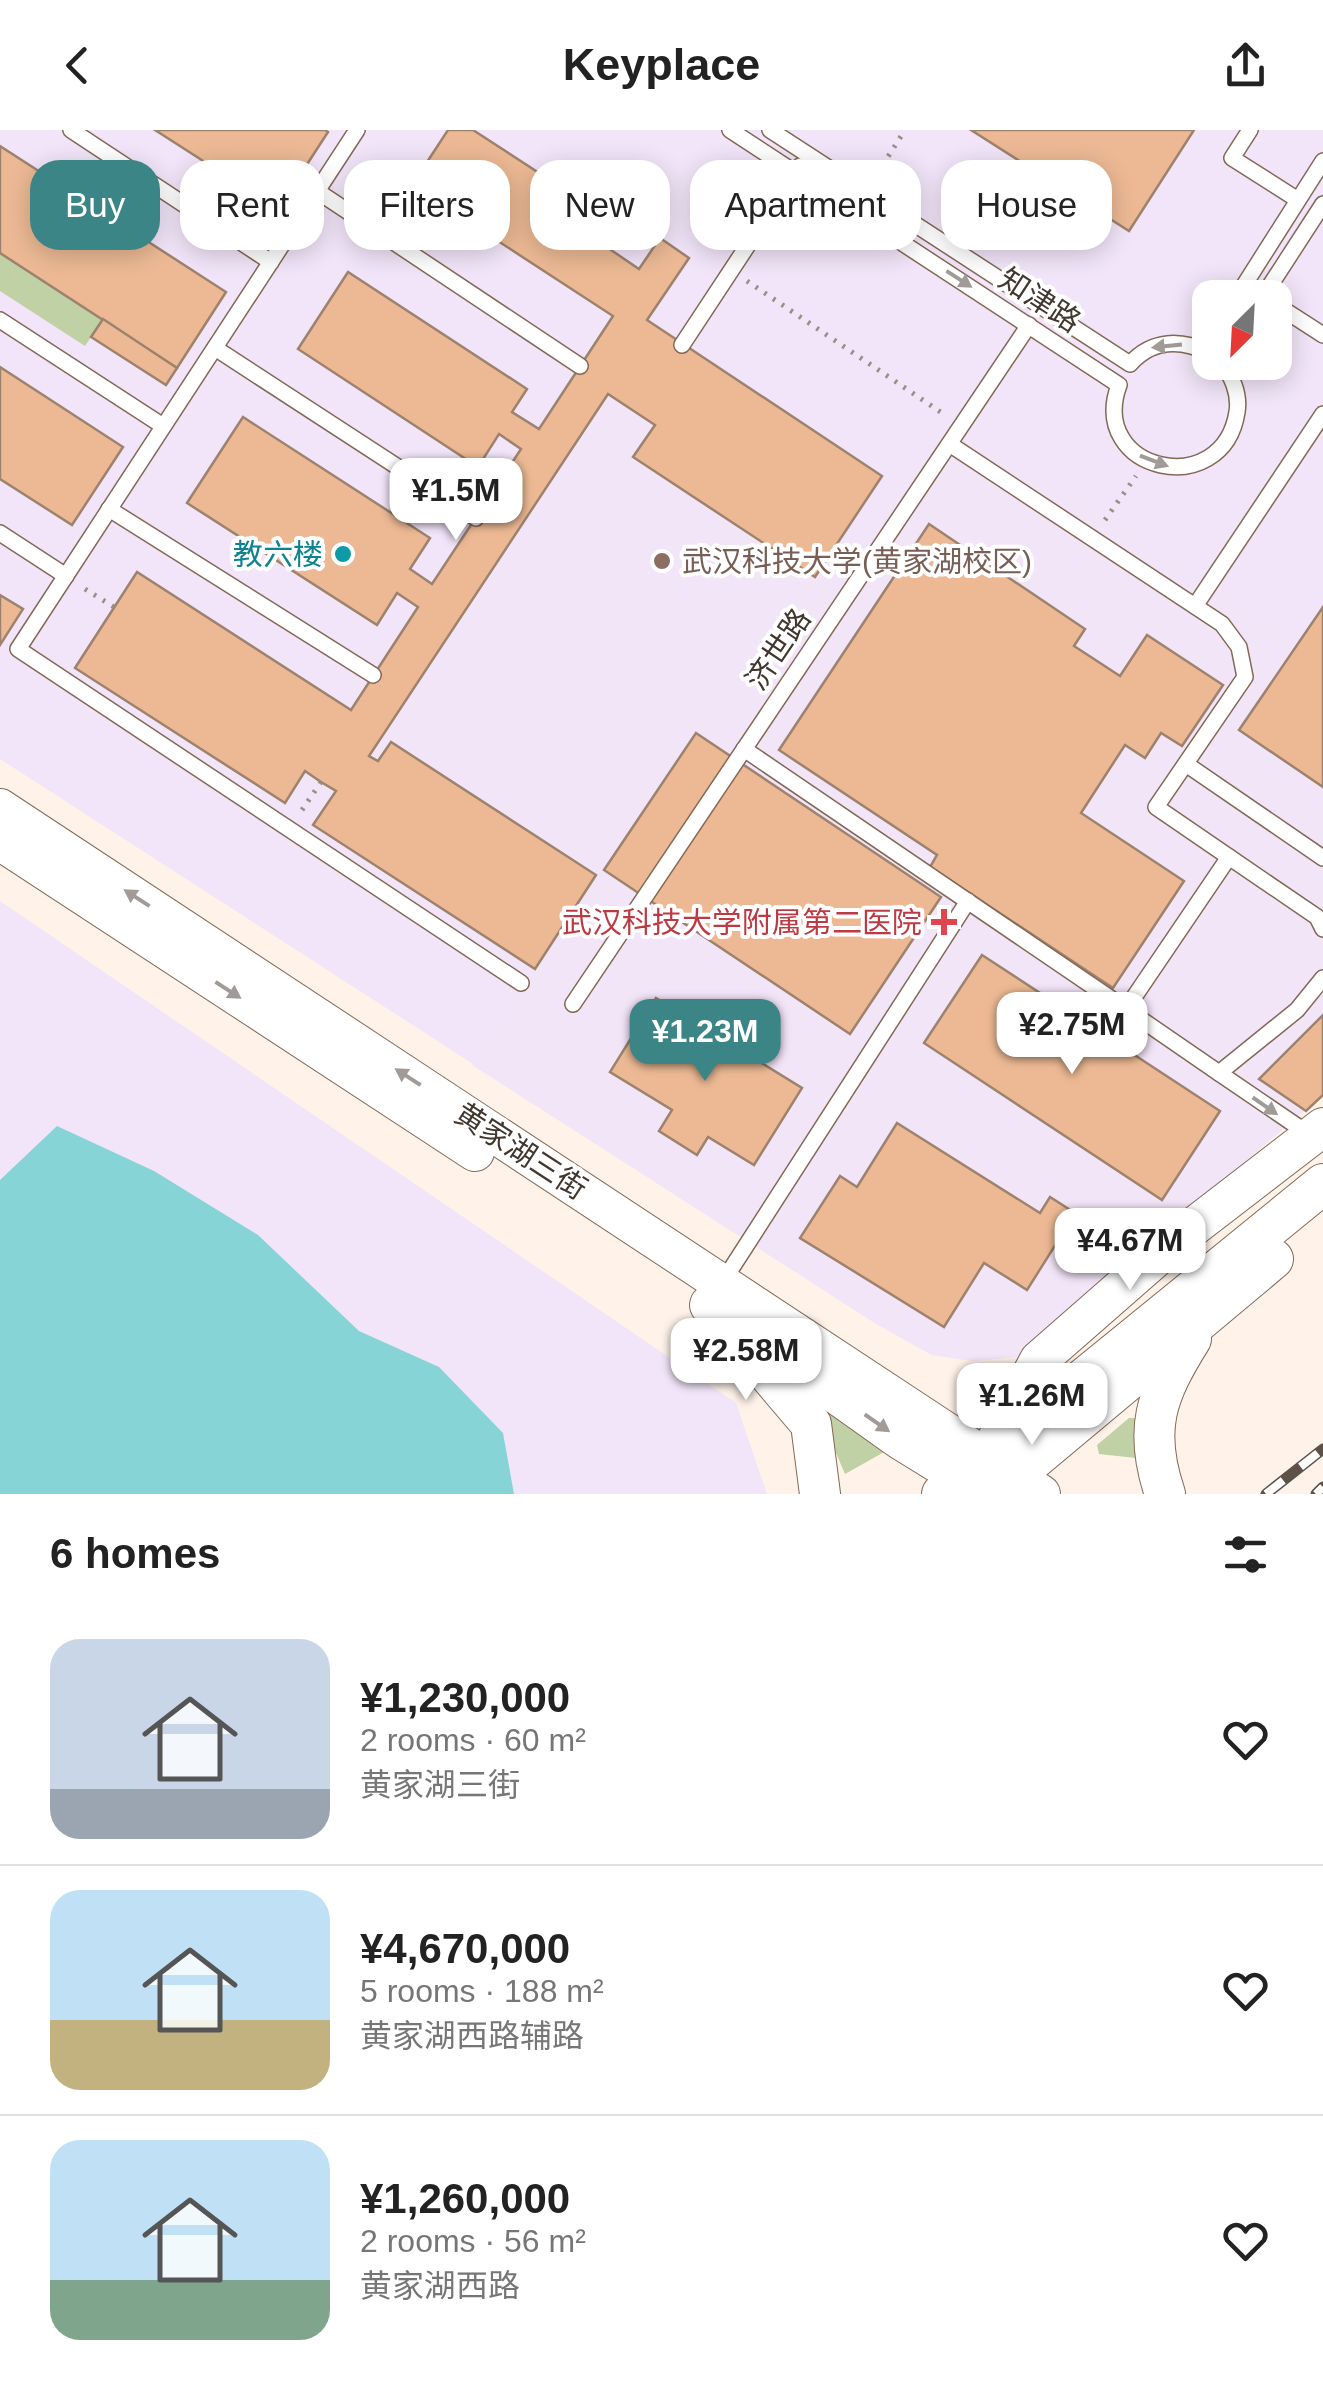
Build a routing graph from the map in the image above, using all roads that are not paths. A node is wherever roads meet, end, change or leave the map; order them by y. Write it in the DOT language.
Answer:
graph roads {
  1 [pos="72,130"];
  2 [pos="357,130"];
  3 [pos="730,130"];
  4 [pos="770,130"];
  5 [pos="1250,130"];
  6 [pos="807,154"];
  7 [pos="777,160"];
  8 [pos="803,160"];
  9 [pos="1323,161"];
  10 [pos="324,180"];
  11 [pos="324,196"];
  12 [pos="1298,200"];
  13 [pos="1323,204"];
  14 [pos="279,250"];
  15 [pos="746,250"];
  16 [pos="915,250"];
  17 [pos="271,262"];
  18 [pos="1246,280"];
  19 [pos="1274,280"];
  20 [pos="1292,315"];
  21 [pos="0,320"];
  22 [pos="1030,325"];
  23 [pos="1323,335"];
  24 [pos="682,345"];
  25 [pos="1192,347"];
  26 [pos="215,348"];
  27 [pos="580,366"];
  28 [pos="1231,380"];
  29 [pos="1323,414"];
  30 [pos="164,426"];
  31 [pos="950,445"];
  32 [pos="110,509"];
  33 [pos="476,518"];
  34 [pos="0,533"];
  35 [pos="66,576"];
  36 [pos="1195,606"];
  37 [pos="373,676"];
  38 [pos="744,749"];
  39 [pos="1186,764"];
  40 [pos="0,808"];
  41 [pos="0,841"];
  42 [pos="1229,858"];
  43 [pos="1323,858"];
  44 [pos="968,901"];
  45 [pos="1323,929"];
  46 [pos="1323,978"];
  47 [pos="522,984"];
  48 [pos="573,1004"];
  49 [pos="1126,1009"];
  50 [pos="1218,1073"];
  51 [pos="1320,1136"];
  52 [pos="1323,1184"];
  53 [pos="1323,1219"];
  54 [pos="716,1294"];
  55 [pos="1206,1314"];
  56 [pos="989,1484"];
  57 [pos="818,1490"];
  58 [pos="1165,1494"];
  1 -- 17 [label="lane"];
  2 -- 10 [label="lane"];
  3 -- 7 [label="lane, 知津路"];
  4 -- 6 [label="lane, 知津路"];
  5 -- 12 [label="lane"];
  6 -- 8 [label="lane"];
  25 -- 6 [label="lane, 知津路, one-way"];
  9 -- 12 [label="lane"];
  11 -- 27 [label="lane"];
  12 -- 18 [label="lane"];
  13 -- 19 [label="lane"];
  14 -- 17 [label="lane"];
  15 -- 24 [label="lane"];
  16 -- 22 [label="lane, 知津路, one-way"];
  17 -- 26 [label="lane"];
  20 -- 23 [label="lane"];
  21 -- 30 [label="lane"];
  22 -- 28 [label="lane, 知津路, one-way"];
  22 -- 31 [label="lane, 济世路"];
  26 -- 30 [label="lane"];
  26 -- 33 [label="lane"];
  29 -- 36 [label="lane"];
  30 -- 32 [label="lane"];
  31 -- 36 [label="lane"];
  31 -- 38 [label="lane, 济世路"];
  32 -- 35 [label="lane"];
  32 -- 37 [label="lane"];
  34 -- 35 [label="lane"];
  35 -- 47 [label="lane"];
  36 -- 39 [label="lane"];
  38 -- 44 [label="lane"];
  38 -- 48 [label="lane, 济世路"];
  39 -- 42 [label="lane"];
  39 -- 43 [label="lane"];
  54 -- 40 [label="street, 黄家湖三街, one-way"];
  41 -- 54 [label="street, 黄家湖三街, one-way"];
  42 -- 45 [label="lane"];
  42 -- 49 [label="lane"];
  44 -- 49 [label="lane"];
  44 -- 54 [label="lane"];
  46 -- 50 [label="lane"];
  49 -- 50 [label="lane"];
  50 -- 51 [label="lane, one-way"];
  51 -- 56 [label="street"];
  52 -- 56 [label="main road"];
  53 -- 55 [label="main road"];
  54 -- 56 [label="street, 黄家湖三街"];
  54 -- 57 [label="main road"];
  55 -- 56 [label="main road"];
  55 -- 58 [label="main road"];
}
